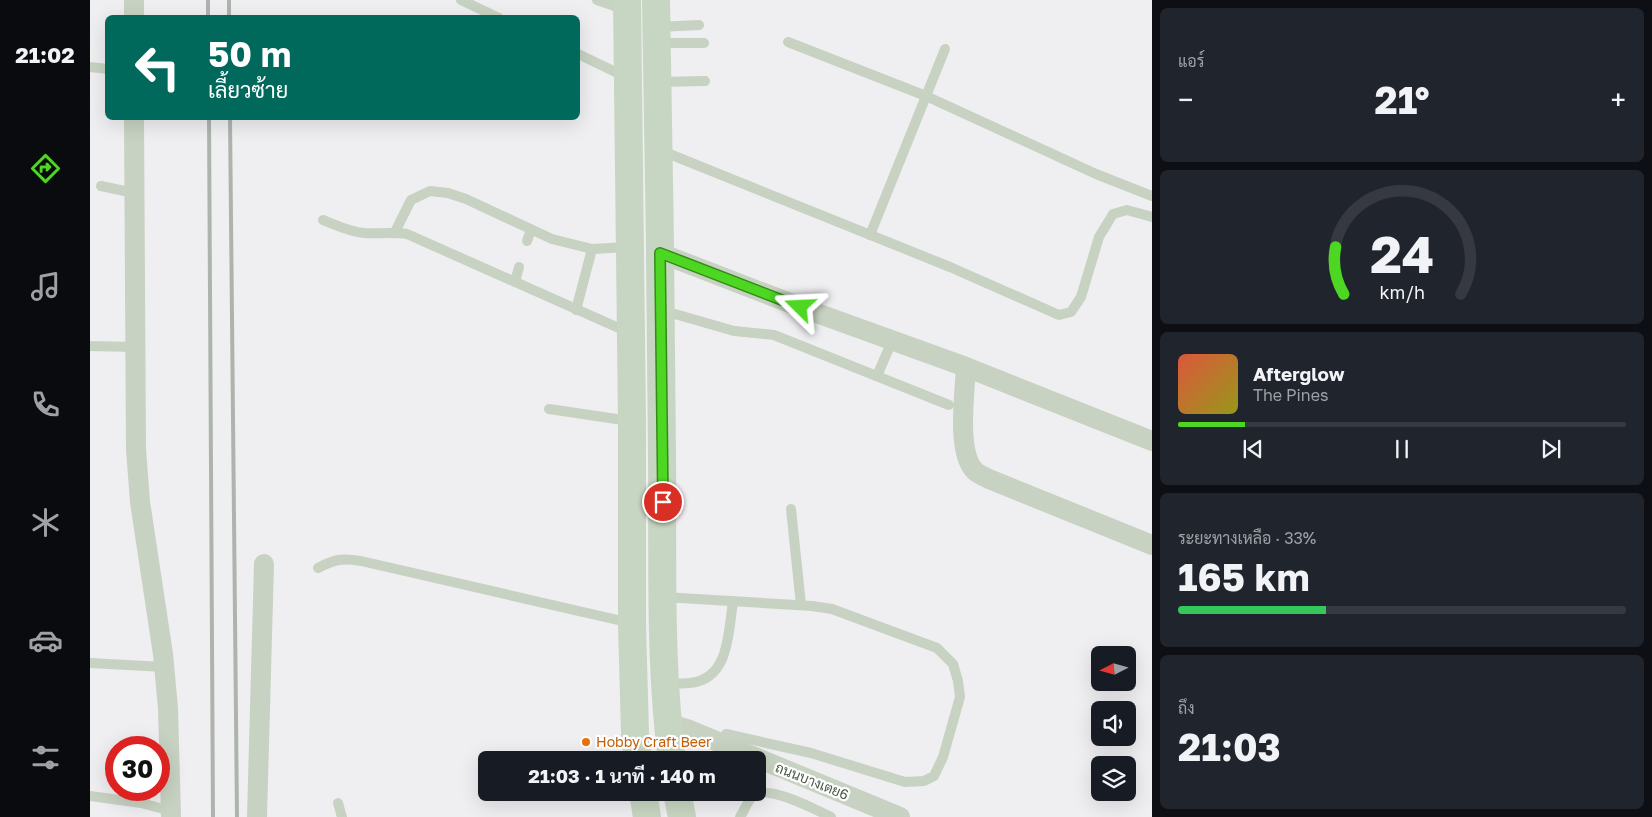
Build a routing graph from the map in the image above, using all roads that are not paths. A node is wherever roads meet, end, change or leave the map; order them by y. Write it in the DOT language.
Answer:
graph roads {
  1 [pos="134,0"];
  2 [pos="461,0"];
  3 [pos="597,0"];
  4 [pos="656,0"];
  5 [pos="627,5"];
  6 [pos="134,15"];
  7 [pos="493,15"];
  8 [pos="699,25"];
  9 [pos="657,35"];
  10 [pos="788,42"];
  11 [pos="704,43"];
  12 [pos="946,49"];
  13 [pos="580,55"];
  14 [pos="90,67"];
  15 [pos="105,69"];
  16 [pos="627,78"];
  17 [pos="705,81"];
  18 [pos="658,82"];
  19 [pos="926,96"];
  20 [pos="134,120"];
  21 [pos="658,149"];
  22 [pos="100,186"];
  23 [pos="134,193"];
  24 [pos="1152,196"];
  25 [pos="1152,217"];
  26 [pos="323,220"];
  27 [pos="531,230"];
  28 [pos="395,232"];
  29 [pos="870,235"];
  30 [pos="527,241"];
  31 [pos="629,247"];
  32 [pos="592,248"];
  33 [pos="660,253"];
  34 [pos="519,267"];
  35 [pos="515,282"];
  36 [pos="576,310"];
  37 [pos="662,310"];
  38 [pos="630,333"];
  39 [pos="892,341"];
  40 [pos="90,346"];
  41 [pos="136,347"];
  42 [pos="966,367"];
  43 [pos="877,376"];
  44 [pos="949,404"];
  45 [pos="549,409"];
  46 [pos="632,422"];
  47 [pos="1152,441"];
  48 [pos="791,509"];
  49 [pos="1152,545"];
  50 [pos="264,564"];
  51 [pos="318,568"];
  52 [pos="663,598"];
  53 [pos="733,602"];
  54 [pos="801,605"];
  55 [pos="632,624"];
  56 [pos="90,663"];
  57 [pos="164,667"];
  58 [pos="665,683"];
  59 [pos="667,722"];
  60 [pos="726,734"];
  61 [pos="637,751"];
  62 [pos="671,751"];
  63 [pos="90,796"];
  64 [pos="644,801"];
  65 [pos="679,801"];
  66 [pos="338,804"];
  67 [pos="171,814"];
  68 [pos="257,817"];
  69 [pos="342,817"];
  70 [pos="647,817"];
  71 [pos="682,817"];
  72 [pos="740,817"];
  73 [pos="831,817"];
  74 [pos="900,817"];
  1 -- 6 [label="street"];
  2 -- 7 [label="lane"];
  3 -- 5 [label="lane"];
  4 -- 9 [label="main road"];
  5 -- 16 [label="main road"];
  8 -- 9 [label="lane"];
  9 -- 11 [label="lane"];
  9 -- 18 [label="main road"];
  10 -- 19 [label="lane"];
  12 -- 19 [label="lane"];
  13 -- 16 [label="lane"];
  14 -- 15 [label="lane"];
  16 -- 31 [label="main road"];
  17 -- 18 [label="lane"];
  18 -- 21 [label="main road"];
  19 -- 24 [label="lane"];
  19 -- 29 [label="lane"];
  20 -- 23 [label="street"];
  21 -- 29 [label="lane"];
  21 -- 33 [label="main road"];
  22 -- 23 [label="lane"];
  23 -- 41 [label="street"];
  25 -- 29 [label="lane"];
  26 -- 28 [label="lane"];
  27 -- 28 [label="lane"];
  27 -- 30 [label="lane"];
  27 -- 32 [label="lane"];
  28 -- 35 [label="lane"];
  31 -- 32 [label="lane"];
  31 -- 38 [label="main road"];
  32 -- 36 [label="lane"];
  33 -- 37 [label="main road"];
  33 -- 39 [label="street"];
  34 -- 35 [label="lane"];
  35 -- 36 [label="lane"];
  36 -- 38 [label="lane"];
  37 -- 43 [label="lane"];
  37 -- 52 [label="main road"];
  38 -- 46 [label="main road"];
  39 -- 42 [label="street"];
  39 -- 43 [label="lane"];
  40 -- 41 [label="lane"];
  41 -- 57 [label="street"];
  42 -- 47 [label="street"];
  42 -- 49 [label="street"];
  43 -- 44 [label="lane"];
  45 -- 46 [label="lane"];
  46 -- 55 [label="main road"];
  48 -- 54 [label="lane"];
  50 -- 68 [label="street"];
  51 -- 55 [label="lane"];
  52 -- 53 [label="lane"];
  52 -- 58 [label="main road"];
  53 -- 54 [label="lane"];
  53 -- 58 [label="lane"];
  54 -- 60 [label="lane"];
  55 -- 61 [label="main road"];
  56 -- 57 [label="lane"];
  57 -- 67 [label="street"];
  58 -- 59 [label="main road"];
  59 -- 62 [label="main road"];
  59 -- 74 [label="street, ถนนบางเตย6"];
  63 -- 67 [label="lane"];
  64 -- 70 [label="main road"];
  65 -- 71 [label="main road"];
  66 -- 69 [label="lane"];
  72 -- 73 [label="lane"];
}
